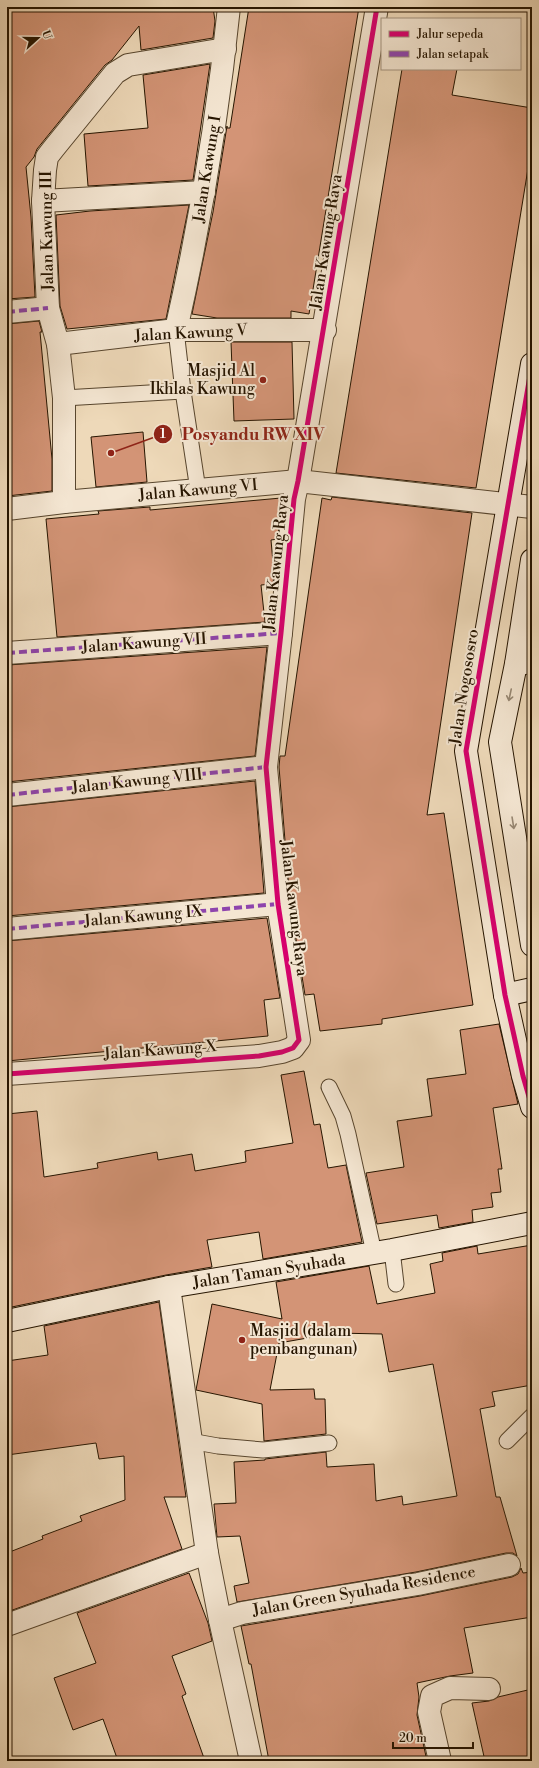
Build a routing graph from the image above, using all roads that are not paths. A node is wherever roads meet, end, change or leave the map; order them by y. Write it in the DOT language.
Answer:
graph roads {
  1 [pos="229,7"];
  2 [pos="377,7"];
  3 [pos="225,49"];
  4 [pos="204,192"];
  5 [pos="43,201"];
  6 [pos="48,308"];
  7 [pos="7,312"];
  8 [pos="176,330"];
  9 [pos="325,330"];
  10 [pos="58,344"];
  11 [pos="532,364"];
  12 [pos="183,391"];
  13 [pos="64,398"];
  14 [pos="298,481"];
  15 [pos="198,490"];
  16 [pos="64,502"];
  17 [pos="507,504"];
  18 [pos="532,507"];
  19 [pos="7,509"];
  20 [pos="532,560"];
  21 [pos="281,633"];
  22 [pos="7,653"];
  23 [pos="524,663"];
  24 [pos="266,767"];
  25 [pos="7,795"];
  26 [pos="278,904"];
  27 [pos="7,929"];
  28 [pos="532,945"];
  29 [pos="532,989"];
  30 [pos="505,995"];
  31 [pos="298,1029"];
  32 [pos="7,1074"];
  33 [pos="329,1087"];
  34 [pos="532,1107"];
  35 [pos="532,1223"];
  36 [pos="383,1252"];
  37 [pos="396,1284"];
  38 [pos="169,1287"];
  39 [pos="7,1321"];
  40 [pos="532,1416"];
  41 [pos="190,1441"];
  42 [pos="507,1441"];
  43 [pos="329,1443"];
  44 [pos="207,1553"];
  45 [pos="509,1565"];
  46 [pos="220,1620"];
  47 [pos="7,1625"];
  48 [pos="490,1690"];
  49 [pos="251,1761"];
  50 [pos="440,1761"];
  1 -- 3 [label="street, Jalan Kawung I"];
  2 -- 9 [label="street, Jalan Kawung Raya"];
  3 -- 4 [label="street, Jalan Kawung I"];
  3 -- 5 [label="street, Jalan Kawung III"];
  4 -- 5 [label="street"];
  4 -- 8 [label="street, Jalan Kawung I"];
  5 -- 6 [label="street, Jalan Kawung III"];
  6 -- 7 [label="street"];
  6 -- 10 [label="street, Jalan Kawung III"];
  8 -- 9 [label="street, Jalan Kawung V"];
  8 -- 10 [label="street, Jalan Kawung V"];
  8 -- 12 [label="lane"];
  9 -- 14 [label="street, Jalan Kawung Raya"];
  10 -- 13 [label="street, Jalan Kawung III"];
  11 -- 17 [label="street, Jalan Nogososro"];
  12 -- 13 [label="lane"];
  12 -- 15 [label="lane"];
  13 -- 16 [label="street, Jalan Kawung III"];
  14 -- 15 [label="street, Jalan Kawung VI"];
  14 -- 17 [label="street, Jalan Kawung VI"];
  14 -- 21 [label="street, Jalan Kawung Raya"];
  15 -- 16 [label="street, Jalan Kawung VI"];
  16 -- 19 [label="street, Jalan Kawung VI"];
  17 -- 18 [label="street, Jalan Kawung VI"];
  17 -- 30 [label="street, Jalan Nogososro"];
  20 -- 23 [label="street"];
  21 -- 22 [label="street, Jalan Kawung VII"];
  21 -- 24 [label="street, Jalan Kawung Raya"];
  23 -- 28 [label="street, one-way"];
  24 -- 25 [label="street, Jalan Kawung VIII"];
  24 -- 26 [label="street, Jalan Kawung Raya"];
  26 -- 27 [label="street, Jalan Kawung IX"];
  26 -- 31 [label="street, Jalan Kawung Raya"];
  29 -- 30 [label="street"];
  30 -- 34 [label="street, Jalan Nogososro"];
  31 -- 32 [label="street, Jalan Kawung X"];
  33 -- 36 [label="lane"];
  35 -- 36 [label="street, Jalan Taman Syuhada"];
  36 -- 37 [label="lane"];
  36 -- 38 [label="street, Jalan Taman Syuhada"];
  38 -- 39 [label="street, Jalan Taman Syuhada"];
  38 -- 41 [label="street"];
  40 -- 42 [label="lane"];
  41 -- 43 [label="lane"];
  41 -- 44 [label="street"];
  44 -- 46 [label="street"];
  44 -- 47 [label="street"];
  45 -- 46 [label="street, Jalan Green Syuhada Residence"];
  46 -- 49 [label="street"];
  48 -- 50 [label="street"];
}
